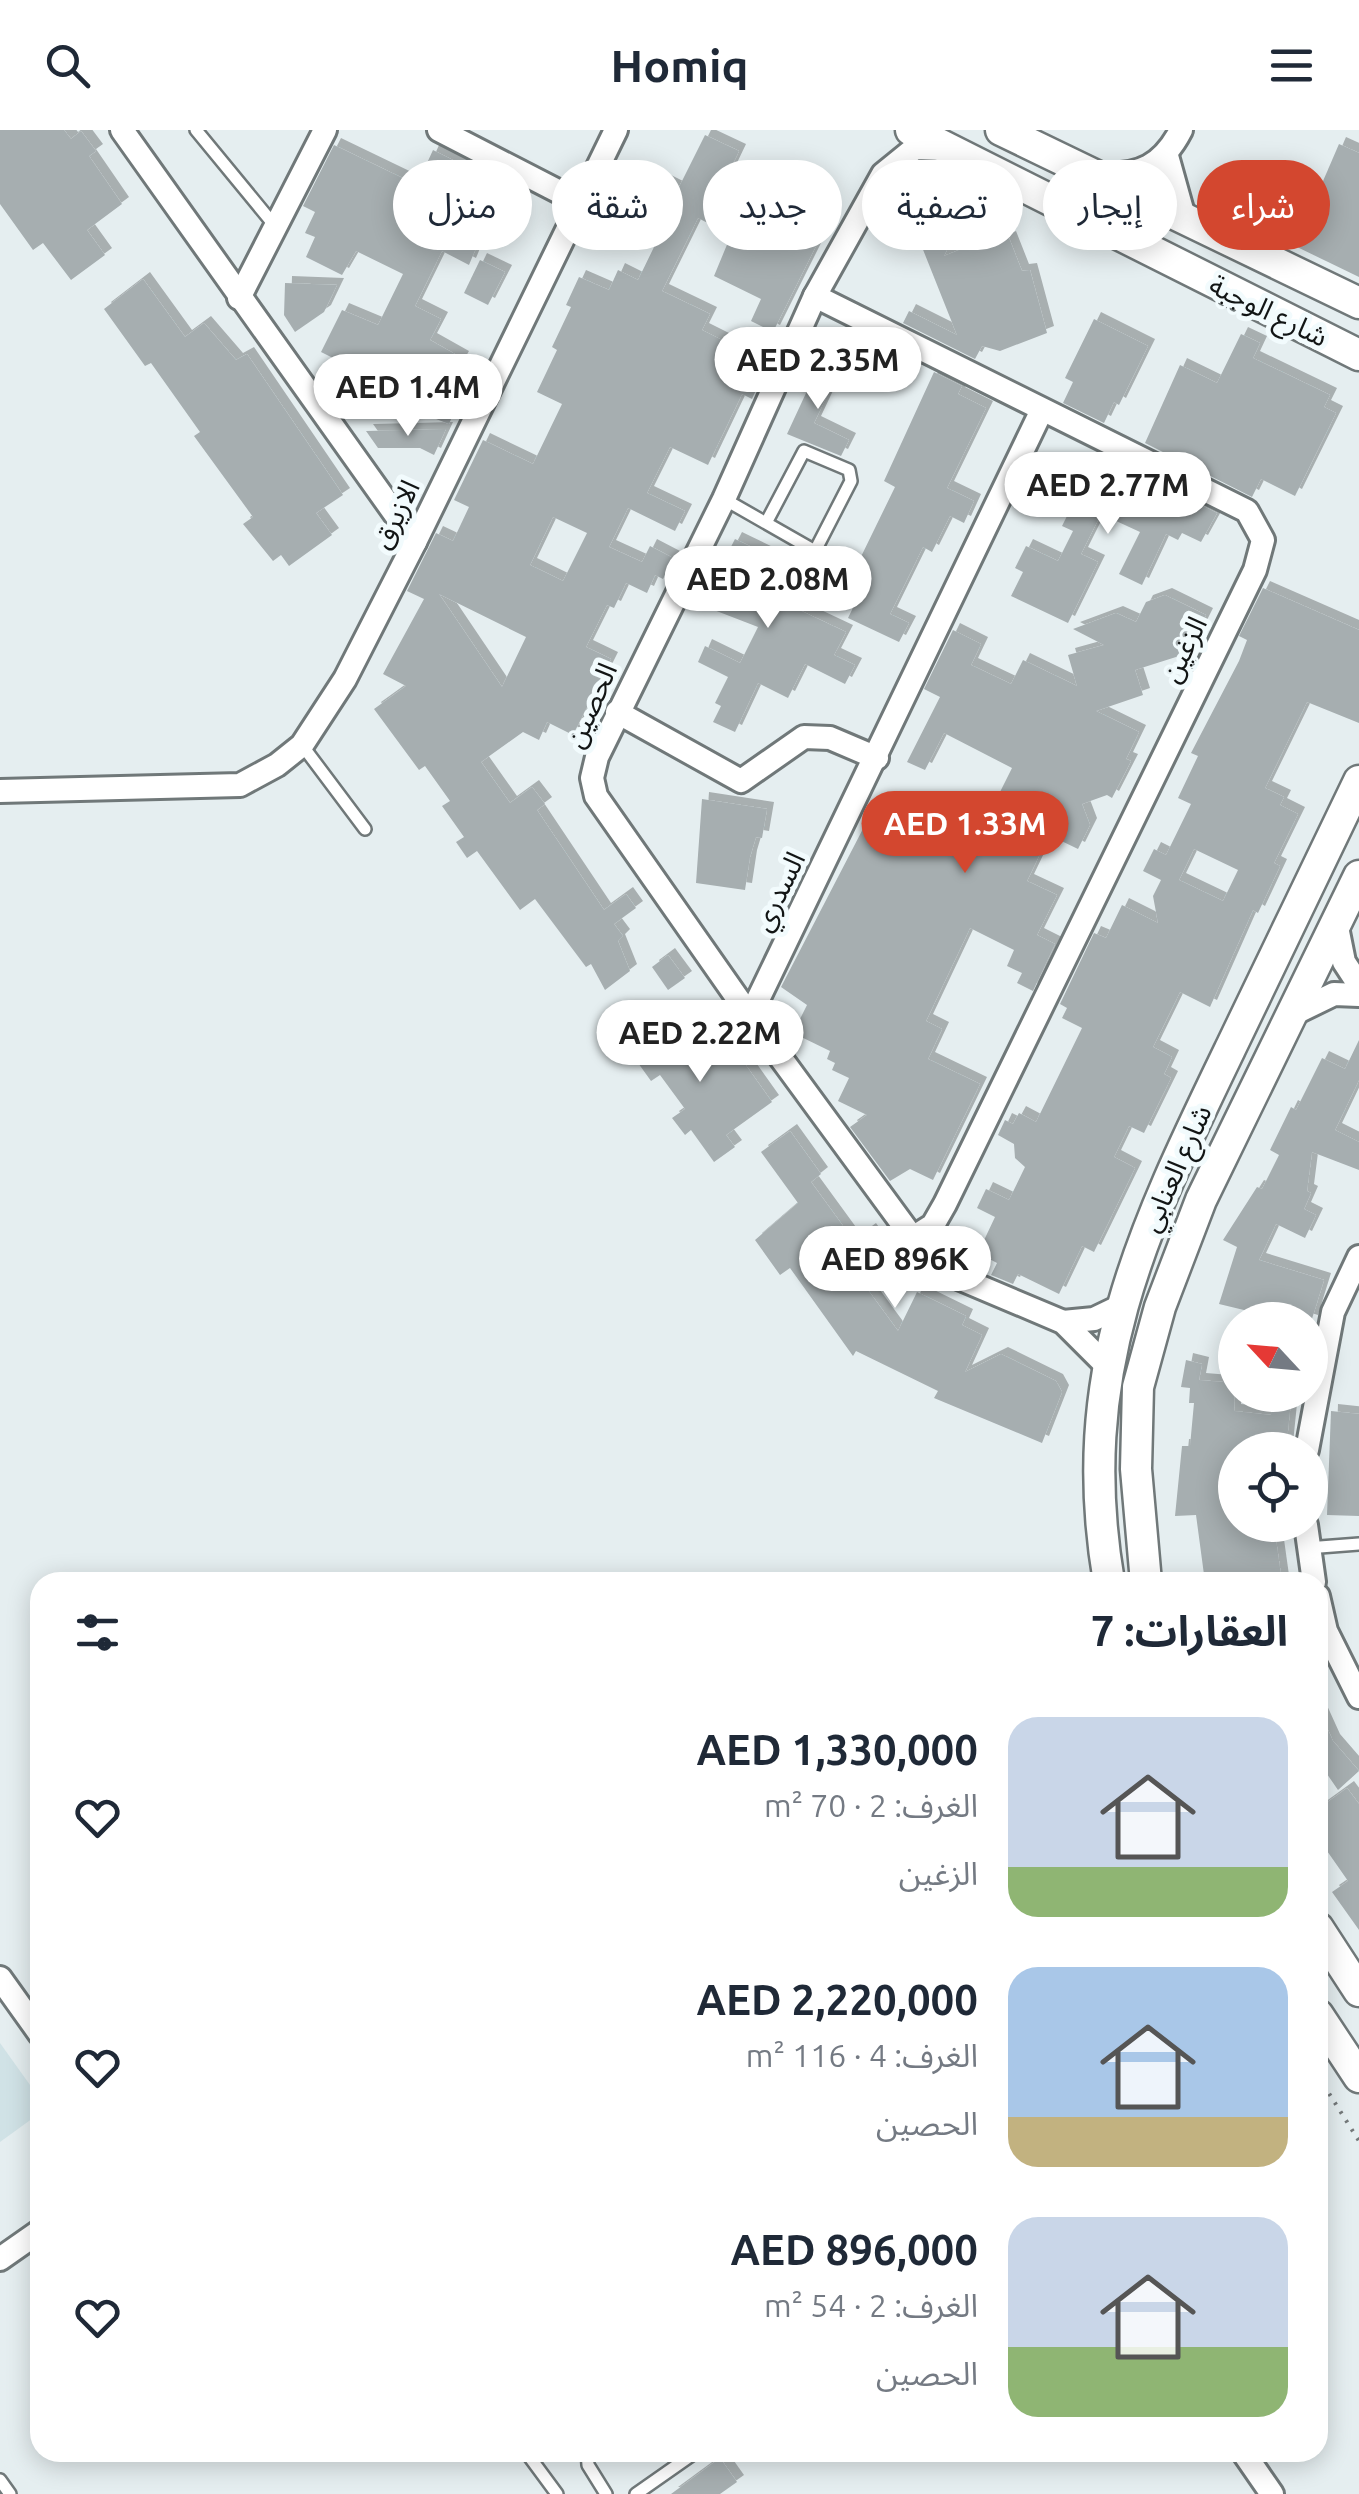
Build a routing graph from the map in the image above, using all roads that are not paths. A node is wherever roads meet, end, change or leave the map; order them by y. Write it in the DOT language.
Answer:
graph roads {
  1 [pos="122,130"];
  2 [pos="196,130"];
  3 [pos="325,130"];
  4 [pos="440,130"];
  5 [pos="616,130"];
  6 [pos="911,130"];
  7 [pos="1001,130"];
  8 [pos="1181,130"];
  9 [pos="952,150"];
  10 [pos="1167,156"];
  11 [pos="601,160"];
  12 [pos="1066,160"];
  13 [pos="1161,160"];
  14 [pos="552,188"];
  15 [pos="1043,197"];
  16 [pos="1177,214"];
  17 [pos="1184,217"];
  18 [pos="276,226"];
  19 [pos="1177,247"];
  20 [pos="556,250"];
  21 [pos="1147,250"];
  22 [pos="815,296"];
  23 [pos="239,298"];
  24 [pos="1359,303"];
  25 [pos="1359,336"];
  26 [pos="1359,355"];
  27 [pos="1041,412"];
  28 [pos="724,499"];
  29 [pos="766,523"];
  30 [pos="415,542"];
  31 [pos="617,712"];
  32 [pos="302,745"];
  33 [pos="877,758"];
  34 [pos="1359,781"];
  35 [pos="0,790"];
  36 [pos="366,829"];
  37 [pos="1359,876"];
  38 [pos="1336,922"];
  39 [pos="1359,985"];
  40 [pos="1359,995"];
  41 [pos="750,1016"];
  42 [pos="1289,1016"];
  43 [pos="914,1236"];
  44 [pos="1359,1257"];
  45 [pos="1120,1307"];
  46 [pos="1062,1322"];
  47 [pos="1106,1366"];
  48 [pos="1310,1432"];
  49 [pos="1328,1540"];
  50 [pos="1307,1542"];
  51 [pos="1359,1544"];
  52 [pos="1105,1572"];
  53 [pos="1145,1572"];
  54 [pos="1312,1572"];
  55 [pos="1328,1634"];
  56 [pos="1359,1696"];
  57 [pos="1328,1943"];
  58 [pos="0,1978"];
  59 [pos="1359,1990"];
  60 [pos="30,2020"];
  61 [pos="1328,2029"];
  62 [pos="1359,2077"];
  63 [pos="30,2238"];
  64 [pos="0,2259"];
  65 [pos="533,2462"];
  66 [pos="588,2462"];
  67 [pos="682,2462"];
  68 [pos="1250,2462"];
  69 [pos="0,2480"];
  70 [pos="10,2494"];
  71 [pos="557,2494"];
  72 [pos="606,2494"];
  73 [pos="636,2494"];
  74 [pos="1272,2494"];
  1 -- 23 [label="street"];
  2 -- 18 [label="lane"];
  3 -- 18 [label="street"];
  4 -- 14 [label="street"];
  5 -- 11 [label="street, الازيرق"];
  6 -- 9 [label="street, شارع الوجبة"];
  7 -- 12 [label="street, شارع الوجبة"];
  8 -- 10 [label="street"];
  9 -- 15 [label="street, شارع الوجبة"];
  9 -- 22 [label="street, الحصين"];
  10 -- 13 [label="street"];
  10 -- 17 [label="street"];
  16 -- 17 [label="street, شارع الوجبة"];
  17 -- 24 [label="street, شارع الوجبة"];
  18 -- 23 [label="street"];
  19 -- 25 [label="street"];
  20 -- 30 [label="street, الازيرق"];
  21 -- 26 [label="street, شارع الوجبة"];
  22 -- 27 [label="street, الزغين"];
  22 -- 28 [label="street, الحصين"];
  23 -- 30 [label="street"];
  27 -- 33 [label="street, السدري"];
  27 -- 43 [label="street, الزغين"];
  28 -- 29 [label="lane"];
  28 -- 31 [label="street, الحصين"];
  29 -- 29 [label="lane"];
  30 -- 32 [label="street, الازيرق"];
  31 -- 33 [label="street"];
  31 -- 41 [label="street, الحصين"];
  32 -- 35 [label="street, الازيرق"];
  32 -- 36 [label="lane"];
  33 -- 41 [label="street, السدري"];
  34 -- 45 [label="street, شارع العنابي"];
  37 -- 38 [label="street, شارع العنابي"];
  38 -- 39 [label="street"];
  38 -- 42 [label="street, شارع العنابي"];
  40 -- 42 [label="street"];
  41 -- 43 [label="street, الحصين"];
  42 -- 53 [label="street, شارع العنابي"];
  43 -- 46 [label="street, الحصين"];
  44 -- 48 [label="street"];
  45 -- 46 [label="street"];
  45 -- 47 [label="street, شارع العنابي"];
  46 -- 47 [label="street, الحصين"];
  47 -- 52 [label="street, شارع العنابي"];
  49 -- 51 [label="lane"];
  50 -- 54 [label="street"];
  55 -- 56 [label="street"];
  57 -- 59 [label="street"];
  58 -- 60 [label="street"];
  61 -- 62 [label="street"];
  63 -- 64 [label="street"];
  65 -- 71 [label="lane"];
  66 -- 72 [label="lane"];
  67 -- 73 [label="lane"];
  68 -- 74 [label="street"];
  69 -- 70 [label="lane"];
}
